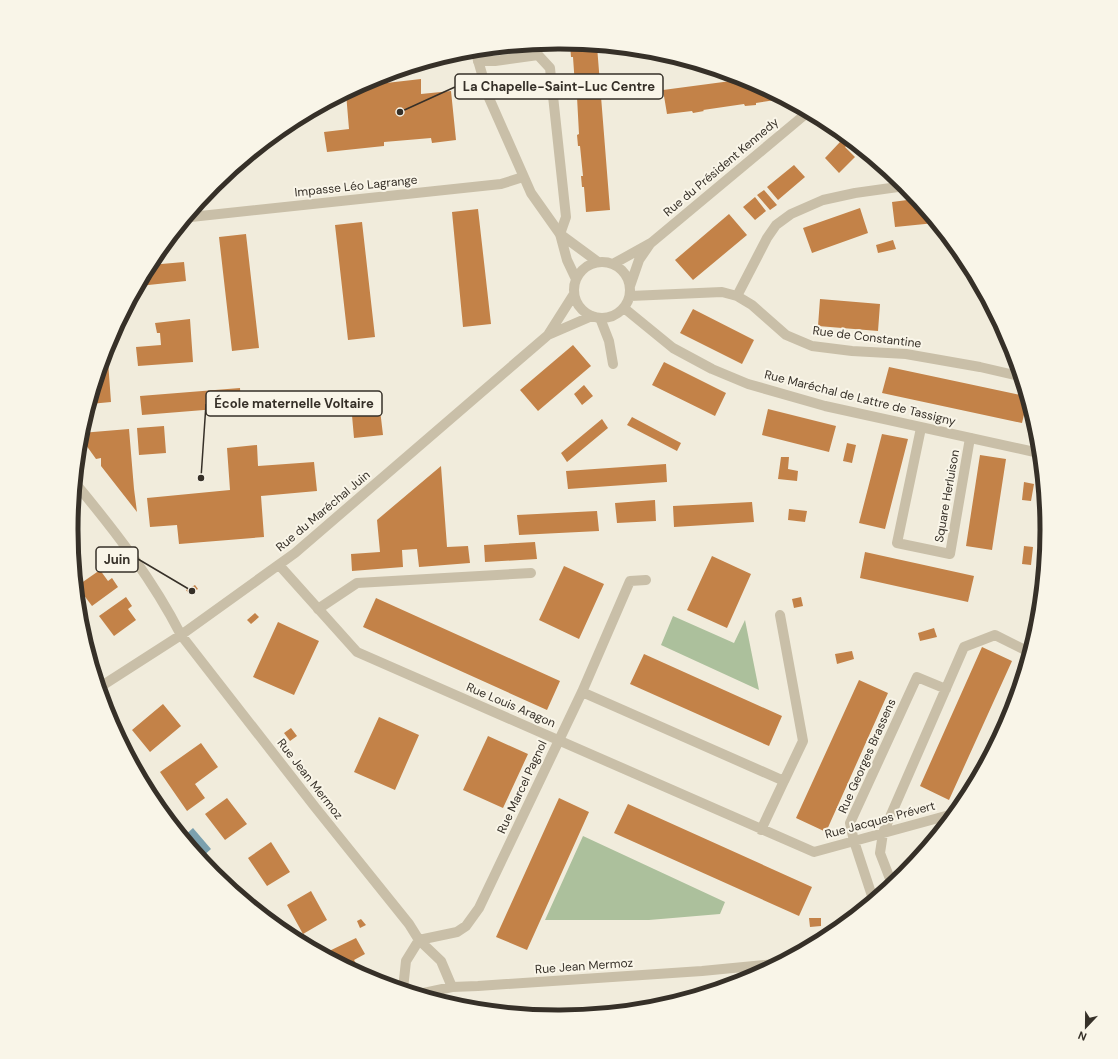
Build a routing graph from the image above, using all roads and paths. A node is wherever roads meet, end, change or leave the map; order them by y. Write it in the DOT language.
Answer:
graph roads {
  1 [pos="477,56"];
  2 [pos="478,60"];
  3 [pos="803,116"];
  4 [pos="524,177"];
  5 [pos="896,187"];
  6 [pos="195,217"];
  7 [pos="560,234"];
  8 [pos="651,242"];
  9 [pos="598,262"];
  10 [pos="613,264"];
  11 [pos="576,279"];
  12 [pos="630,286"];
  13 [pos="574,294"];
  14 [pos="630,296"];
  15 [pos="737,296"];
  16 [pos="624,308"];
  17 [pos="596,317"];
  18 [pos="548,335"];
  19 [pos="613,364"];
  20 [pos="1014,375"];
  21 [pos="921,428"];
  22 [pos="970,438"];
  23 [pos="1033,452"];
  24 [pos="81,490"];
  25 [pos="279,565"];
  26 [pos="531,573"];
  27 [pos="646,580"];
  28 [pos="318,609"];
  29 [pos="780,615"];
  30 [pos="181,634"];
  31 [pos="1024,650"];
  32 [pos="104,684"];
  33 [pos="946,689"];
  34 [pos="582,692"];
  35 [pos="558,740"];
  36 [pos="784,782"];
  37 [pos="944,816"];
  38 [pos="761,830"];
  39 [pos="883,833"];
  40 [pos="854,841"];
  41 [pos="814,852"];
  42 [pos="890,878"];
  43 [pos="872,895"];
  44 [pos="419,940"];
  45 [pos="759,966"];
  46 [pos="404,984"];
  47 [pos="452,987"];
  48 [pos="429,992"];
  1 -- 2 [label="street"];
  2 -- 4 [label="street"];
  2 -- 7 [label="street"];
  3 -- 8 [label="street, Rue du Président Kennedy"];
  4 -- 6 [label="street, Impasse Léo Lagrange"];
  4 -- 7 [label="street"];
  5 -- 15 [label="street"];
  7 -- 9 [label="street"];
  7 -- 11 [label="street"];
  8 -- 10 [label="street, Rue du Président Kennedy"];
  8 -- 12 [label="street, Rue du Président Kennedy"];
  9 -- 10 [label="street"];
  9 -- 11 [label="street"];
  10 -- 12 [label="street"];
  11 -- 13 [label="street"];
  12 -- 14 [label="street"];
  13 -- 17 [label="street"];
  13 -- 18 [label="street, Rue du Maréchal Juin"];
  14 -- 15 [label="street, Rue de Constantine"];
  14 -- 16 [label="street"];
  15 -- 20 [label="street, Rue de Constantine"];
  16 -- 17 [label="street"];
  16 -- 21 [label="street, Rue Maréchal de Lattre de Tassigny"];
  17 -- 18 [label="street, Rue du Maréchal Juin"];
  17 -- 19 [label="street"];
  18 -- 25 [label="street, Rue du Maréchal Juin"];
  21 -- 22 [label="street, Rue Maréchal de Lattre de Tassigny"];
  21 -- 22 [label="street, Square Herluison"];
  22 -- 23 [label="street, Rue Maréchal de Lattre de Tassigny"];
  24 -- 30 [label="street, Rue Jean Mermoz"];
  25 -- 28 [label="street, Rue Louis Aragon"];
  25 -- 30 [label="street, Rue du Maréchal Juin"];
  26 -- 28 [label="street"];
  27 -- 34 [label="street, Rue Marcel Pagnol"];
  28 -- 35 [label="street, Rue Louis Aragon"];
  29 -- 36 [label="street"];
  30 -- 32 [label="street, Rue du Maréchal Juin"];
  30 -- 44 [label="street, Rue Jean Mermoz"];
  31 -- 33 [label="street"];
  33 -- 39 [label="street"];
  33 -- 40 [label="street, Rue Georges Brassens"];
  34 -- 35 [label="street, Rue Marcel Pagnol"];
  34 -- 36 [label="street"];
  35 -- 38 [label="street, Rue Louis Aragon"];
  35 -- 44 [label="street, Rue Marcel Pagnol"];
  36 -- 38 [label="street"];
  37 -- 39 [label="street, Rue Jacques Prévert"];
  38 -- 41 [label="street, Rue Louis Aragon"];
  39 -- 40 [label="street, Rue Jacques Prévert"];
  39 -- 42 [label="street"];
  40 -- 41 [label="street, Rue Jacques Prévert"];
  40 -- 43 [label="street, Rue Georges Brassens"];
  44 -- 46 [label="street"];
  44 -- 47 [label="street, Rue Jean Mermoz"];
  45 -- 47 [label="street, Rue Jean Mermoz"];
  47 -- 48 [label="street"];
}
